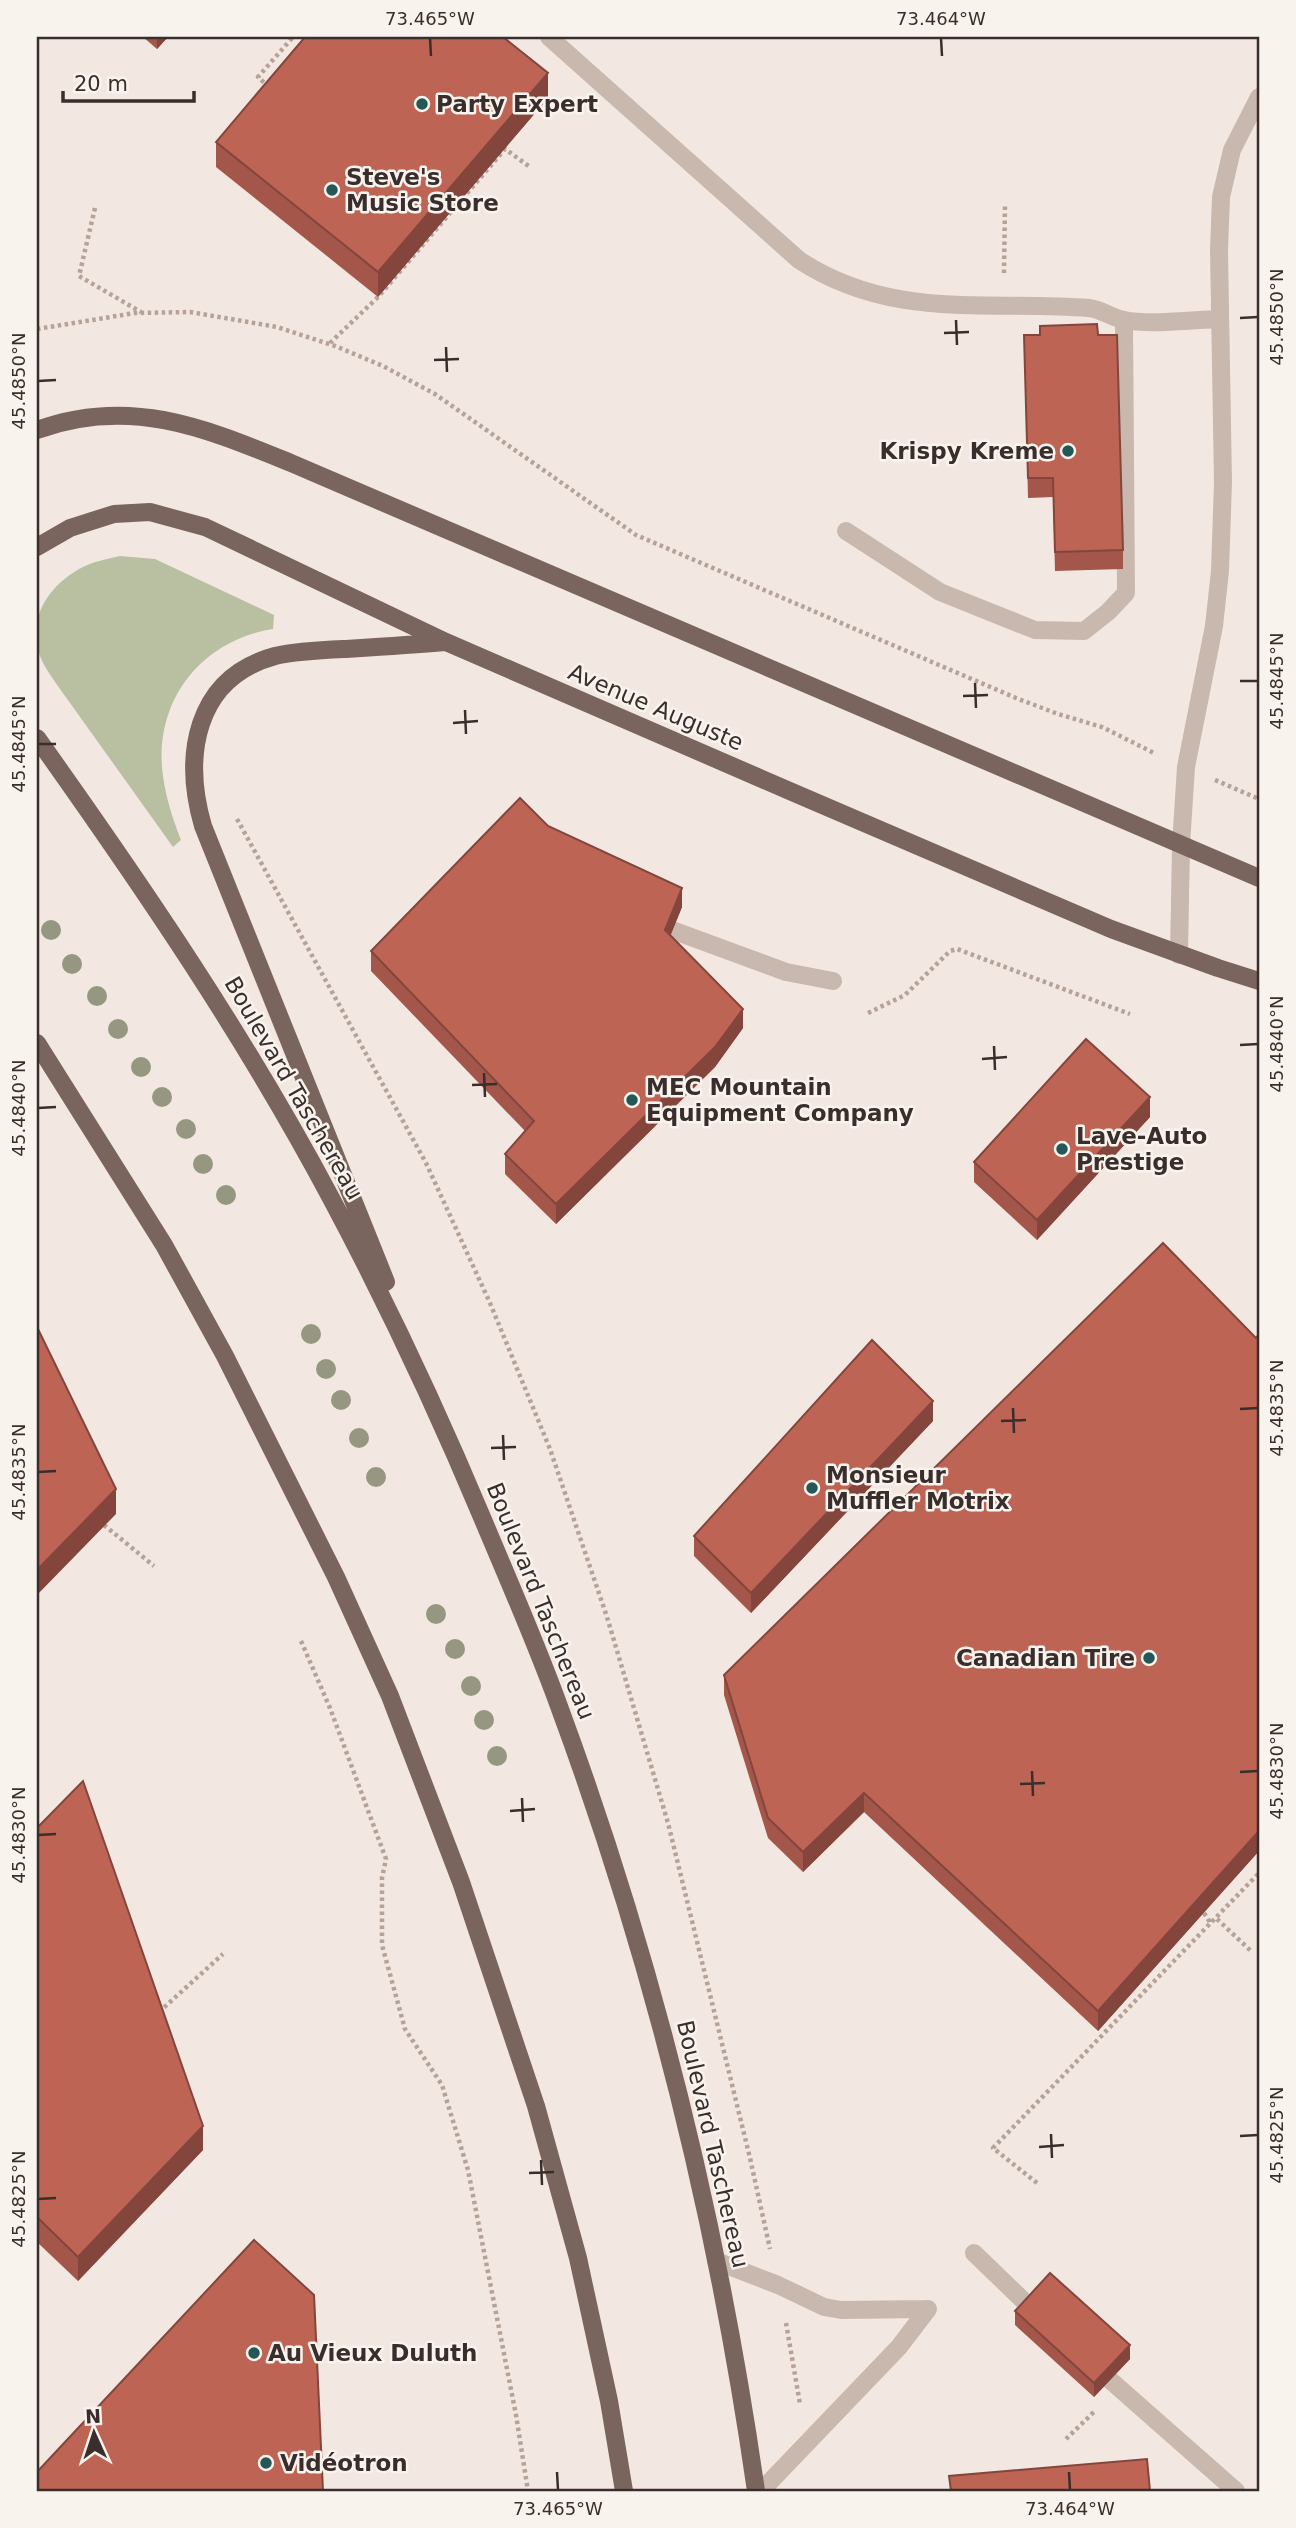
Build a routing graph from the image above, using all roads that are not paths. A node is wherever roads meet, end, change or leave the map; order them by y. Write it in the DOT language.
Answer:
graph roads {
  1 [pos="549,37"];
  2 [pos="1259,97"];
  3 [pos="1220,319"];
  4 [pos="1124,320"];
  5 [pos="37,430"];
  6 [pos="846,531"];
  7 [pos="37,547"];
  8 [pos="446,642"];
  9 [pos="37,738"];
  10 [pos="1181,845"];
  11 [pos="1259,878"];
  12 [pos="672,930"];
  13 [pos="1178,954"];
  14 [pos="832,981"];
  15 [pos="1259,981"];
  16 [pos="37,1043"];
  17 [pos="445,1429"];
  18 [pos="974,2253"];
  19 [pos="716,2261"];
  20 [pos="1031,2308"];
  21 [pos="1114,2383"];
  22 [pos="624,2491"];
  23 [pos="758,2491"];
  24 [pos="1236,2491"];
  1 -- 4 [label="street"];
  2 -- 3 [label="street"];
  3 -- 4 [label="street"];
  3 -- 10 [label="street"];
  4 -- 6 [label="street"];
  5 -- 10 [label="main road"];
  7 -- 8 [label="main road, Avenue Auguste"];
  8 -- 13 [label="main road, Avenue Auguste"];
  8 -- 17 [label="main road"];
  9 -- 17 [label="main road, Boulevard Taschereau"];
  10 -- 11 [label="main road"];
  10 -- 13 [label="street"];
  12 -- 14 [label="street"];
  13 -- 15 [label="main road, Avenue Auguste"];
  16 -- 22 [label="main road"];
  17 -- 19 [label="main road, Boulevard Taschereau"];
  18 -- 20 [label="street"];
  19 -- 23 [label="main road, Boulevard Taschereau"];
  19 -- 23 [label="street"];
  21 -- 24 [label="street"];
}
